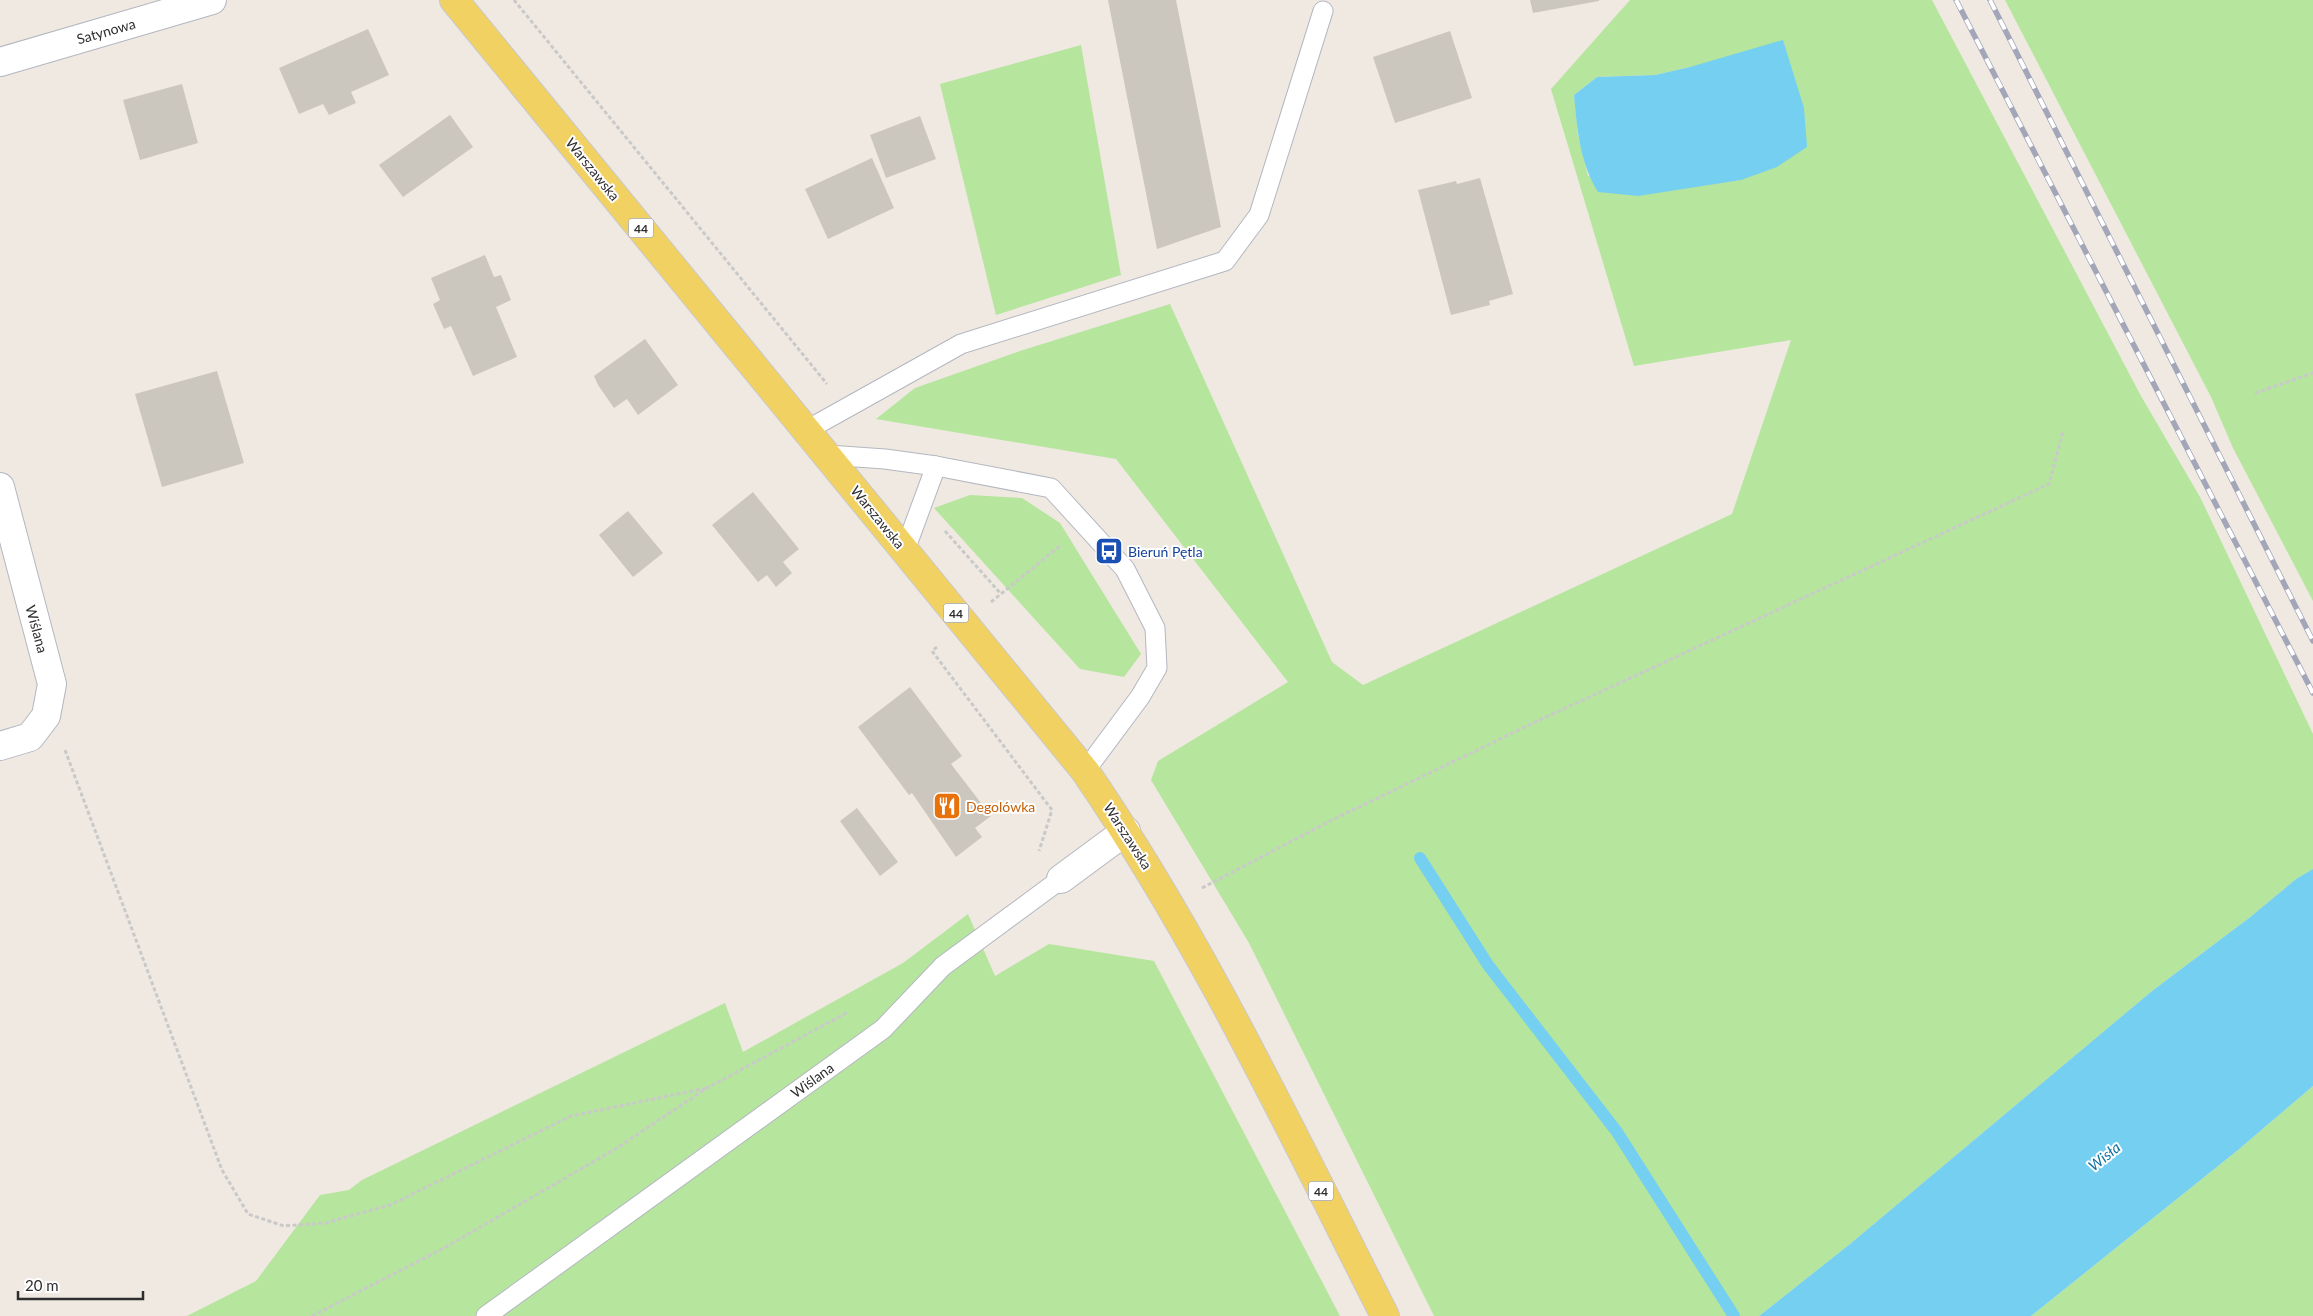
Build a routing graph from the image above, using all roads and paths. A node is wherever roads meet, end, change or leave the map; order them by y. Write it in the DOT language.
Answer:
graph roads {
  1 [pos="212,0"];
  2 [pos="454,0"];
  3 [pos="514,0"];
  4 [pos="1323,11"];
  5 [pos="0,62"];
  6 [pos="2313,373"];
  7 [pos="2255,393"];
  8 [pos="846,408"];
  9 [pos="807,430"];
  10 [pos="2063,431"];
  11 [pos="828,455"];
  12 [pos="936,466"];
  13 [pos="0,487"];
  14 [pos="1085,525"];
  15 [pos="905,550"];
  16 [pos="1001,594"];
  17 [pos="932,651"];
  18 [pos="46,716"];
  19 [pos="0,746"];
  20 [pos="1084,770"];
  21 [pos="1126,831"];
  22 [pos="1061,878"];
  23 [pos="1202,888"];
  24 [pos="852,1010"];
  25 [pos="707,1088"];
  26 [pos="312,1316"];
  27 [pos="486,1316"];
  28 [pos="1385,1316"];
  1 -- 5 [label="street, Satynowa"];
  2 -- 9 [label="main road, Warszawska / 44"];
  3 -- 8 [label="path"];
  4 -- 8 [label="lane"];
  6 -- 7 [label="path"];
  8 -- 9 [label="lane"];
  9 -- 11 [label="main road, Warszawska / 44"];
  10 -- 23 [label="path"];
  11 -- 12 [label="lane"];
  11 -- 15 [label="main road, Warszawska / 44"];
  12 -- 14 [label="lane"];
  12 -- 15 [label="lane"];
  13 -- 18 [label="street, Wiślana"];
  14 -- 16 [label="path"];
  14 -- 20 [label="lane"];
  15 -- 20 [label="main road, Warszawska / 44"];
  17 -- 22 [label="path"];
  18 -- 19 [label="street, Wiślana"];
  18 -- 25 [label="path"];
  20 -- 21 [label="main road, Warszawska / 44"];
  21 -- 22 [label="street, Wiślana"];
  21 -- 28 [label="main road, Warszawska / 44"];
  22 -- 27 [label="lane, Wiślana"];
  24 -- 25 [label="path"];
  25 -- 26 [label="path"];
}
